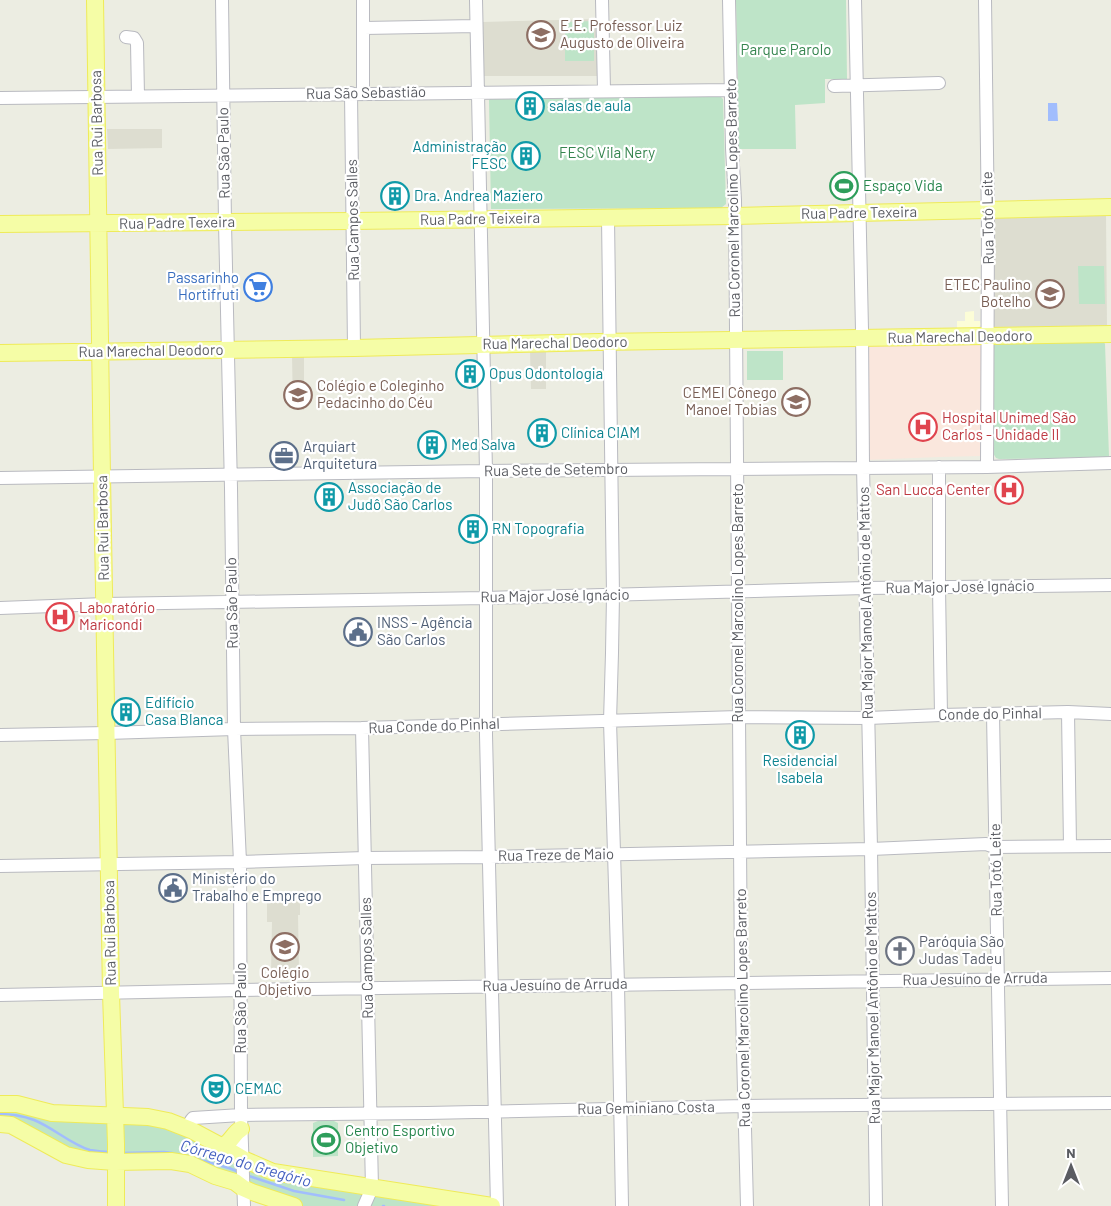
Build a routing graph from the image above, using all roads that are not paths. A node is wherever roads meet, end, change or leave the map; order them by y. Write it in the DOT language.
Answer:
graph roads {
  1 [pos="95,0"];
  2 [pos="222,0"];
  3 [pos="363,0"];
  4 [pos="476,0"];
  5 [pos="602,0"];
  6 [pos="729,0"];
  7 [pos="855,0"];
  8 [pos="984,0"];
  9 [pos="476,26"];
  10 [pos="364,28"];
  11 [pos="126,37"];
  12 [pos="939,83"];
  13 [pos="857,85"];
  14 [pos="834,86"];
  15 [pos="604,90"];
  16 [pos="731,90"];
  17 [pos="478,92"];
  18 [pos="357,93"];
  19 [pos="223,95"];
  20 [pos="97,96"];
  21 [pos="138,96"];
  22 [pos="0,98"];
  23 [pos="1111,207"];
  24 [pos="988,210"];
  25 [pos="860,213"];
  26 [pos="734,216"];
  27 [pos="608,218"];
  28 [pos="480,219"];
  29 [pos="353,221"];
  30 [pos="225,222"];
  31 [pos="0,224"];
  32 [pos="98,224"];
  33 [pos="1111,334"];
  34 [pos="988,336"];
  35 [pos="862,338"];
  36 [pos="736,340"];
  37 [pos="609,342"];
  38 [pos="483,344"];
  39 [pos="354,348"];
  40 [pos="228,350"];
  41 [pos="100,351"];
  42 [pos="0,353"];
  43 [pos="1111,463"];
  44 [pos="863,467"];
  45 [pos="939,467"];
  46 [pos="987,467"];
  47 [pos="737,468"];
  48 [pos="611,470"];
  49 [pos="486,471"];
  50 [pos="230,474"];
  51 [pos="102,476"];
  52 [pos="0,478"];
  53 [pos="1111,584"];
  54 [pos="939,587"];
  55 [pos="865,588"];
  56 [pos="738,592"];
  57 [pos="612,595"];
  58 [pos="486,598"];
  59 [pos="232,601"];
  60 [pos="105,604"];
  61 [pos="0,608"];
  62 [pos="1068,712"];
  63 [pos="993,714"];
  64 [pos="1111,714"];
  65 [pos="941,715"];
  66 [pos="739,717"];
  67 [pos="868,718"];
  68 [pos="610,721"];
  69 [pos="486,724"];
  70 [pos="362,728"];
  71 [pos="234,729"];
  72 [pos="107,733"];
  73 [pos="0,735"];
  74 [pos="1070,846"];
  75 [pos="1111,846"];
  76 [pos="995,847"];
  77 [pos="871,849"];
  78 [pos="740,851"];
  79 [pos="614,854"];
  80 [pos="490,857"];
  81 [pos="365,858"];
  82 [pos="240,862"];
  83 [pos="109,864"];
  84 [pos="0,866"];
  85 [pos="1111,978"];
  86 [pos="998,979"];
  87 [pos="872,980"];
  88 [pos="742,983"];
  89 [pos="618,984"];
  90 [pos="492,986"];
  91 [pos="368,988"];
  92 [pos="241,990"];
  93 [pos="111,993"];
  94 [pos="0,995"];
  95 [pos="1111,1103"];
  96 [pos="0,1104"];
  97 [pos="1000,1104"];
  98 [pos="874,1105"];
  99 [pos="745,1106"];
  100 [pos="620,1109"];
  101 [pos="496,1111"];
  102 [pos="371,1114"];
  103 [pos="114,1116"];
  104 [pos="241,1122"];
  105 [pos="0,1124"];
  106 [pos="190,1130"];
  107 [pos="222,1146"];
  108 [pos="115,1155"];
  109 [pos="243,1162"];
  110 [pos="243,1186"];
  111 [pos="372,1188"];
  112 [pos="116,1206"];
  113 [pos="244,1206"];
  114 [pos="294,1206"];
  115 [pos="364,1206"];
  116 [pos="492,1206"];
  117 [pos="497,1206"];
  118 [pos="622,1206"];
  119 [pos="747,1206"];
  120 [pos="876,1206"];
  121 [pos="1002,1206"];
  1 -- 20 [label="main road, Rua Rui Barbosa"];
  2 -- 19 [label="street, Rua São Paulo"];
  3 -- 10 [label="street, Rua Campos Salles"];
  4 -- 9 [label="street"];
  5 -- 15 [label="street"];
  6 -- 16 [label="street, Rua Coronel Marcolino Lopes Barreto"];
  7 -- 13 [label="street, Rua Major Manoel Antônio de Mattos"];
  8 -- 24 [label="street, Rua Totó Leite"];
  9 -- 10 [label="street"];
  9 -- 17 [label="street"];
  10 -- 18 [label="street, Rua Campos Salles"];
  11 -- 21 [label="street"];
  12 -- 13 [label="street"];
  13 -- 14 [label="street"];
  13 -- 25 [label="street, Rua Major Manoel Antônio de Mattos"];
  15 -- 16 [label="street, Rua São Sebastião"];
  15 -- 17 [label="street, Rua São Sebastião"];
  16 -- 26 [label="street, Rua Coronel Marcolino Lopes Barreto"];
  17 -- 18 [label="street, Rua São Sebastião"];
  17 -- 28 [label="street"];
  18 -- 19 [label="street, Rua São Sebastião"];
  18 -- 29 [label="street, Rua Campos Salles"];
  19 -- 21 [label="street, Rua São Sebastião"];
  19 -- 30 [label="street, Rua São Paulo"];
  20 -- 21 [label="street, Rua São Sebastião"];
  20 -- 22 [label="street, Rua São Sebastião"];
  20 -- 32 [label="main road, Rua Rui Barbosa"];
  23 -- 24 [label="main road, Rua Padre Texeira"];
  24 -- 25 [label="main road, Rua Padre Texeira"];
  24 -- 34 [label="street, Rua Totó Leite"];
  25 -- 26 [label="main road, Rua Padre Texeira"];
  25 -- 35 [label="street, Rua Major Manoel Antônio de Mattos"];
  26 -- 27 [label="main road, Rua Padre Texeira"];
  26 -- 36 [label="street, Rua Coronel Marcolino Lopes Barreto"];
  27 -- 28 [label="main road, Rua Padre Teixeira"];
  27 -- 37 [label="street"];
  28 -- 29 [label="main road, Rua Padre Teixeira"];
  28 -- 38 [label="street"];
  29 -- 30 [label="main road, Rua Padre Texeira"];
  29 -- 39 [label="street, Rua Campos Salles"];
  30 -- 32 [label="main road, Rua Padre Texeira"];
  30 -- 40 [label="street, Rua São Paulo"];
  31 -- 32 [label="main road, Rua Padre Texeira"];
  32 -- 41 [label="main road, Rua Rui Barbosa"];
  33 -- 34 [label="main road, Rua Marechal Deodoro"];
  34 -- 35 [label="main road, Rua Marechal Deodoro"];
  34 -- 46 [label="street, Rua Totó Leite"];
  35 -- 36 [label="main road, Rua Marechal Deodoro"];
  35 -- 44 [label="street, Rua Major Manoel Antônio de Mattos"];
  36 -- 37 [label="main road, Rua Marechal Deodoro"];
  36 -- 47 [label="street, Rua Coronel Marcolino Lopes Barreto"];
  37 -- 38 [label="main road, Rua Marechal Deodoro"];
  37 -- 48 [label="street"];
  38 -- 39 [label="main road, Rua Marechal Deodoro"];
  38 -- 49 [label="street"];
  39 -- 40 [label="main road, Rua Marechal Deodoro"];
  40 -- 41 [label="main road, Rua Marechal Deodoro"];
  40 -- 50 [label="street, Rua São Paulo"];
  41 -- 42 [label="main road, Rua Marechal Deodoro"];
  41 -- 51 [label="main road, Rua Rui Barbosa"];
  43 -- 46 [label="street, Rua Sete de Setembro"];
  44 -- 45 [label="street, Rua Sete de Setembro"];
  44 -- 47 [label="street, Rua Sete de Setembro"];
  44 -- 55 [label="street, Rua Major Manoel Antônio de Mattos"];
  45 -- 46 [label="street, Rua Sete de Setembro"];
  45 -- 54 [label="street"];
  47 -- 48 [label="street, Rua Sete de Setembro"];
  47 -- 56 [label="street, Rua Coronel Marcolino Lopes Barreto"];
  48 -- 49 [label="street, Rua Sete de Setembro"];
  48 -- 57 [label="street"];
  49 -- 50 [label="street, Rua Sete de Setembro"];
  49 -- 58 [label="street"];
  50 -- 51 [label="street, Rua Sete de Setembro"];
  50 -- 59 [label="street, Rua São Paulo"];
  51 -- 52 [label="street, Rua Sete de Setembro"];
  51 -- 60 [label="main road, Rua Rui Barbosa"];
  53 -- 54 [label="street, Rua Major José Ignácio"];
  54 -- 55 [label="street, Rua Major José Ignácio"];
  54 -- 65 [label="street"];
  55 -- 56 [label="street, Rua Major José Ignácio"];
  55 -- 67 [label="street, Rua Major Manoel Antônio de Mattos"];
  56 -- 57 [label="street, Rua Major José Ignácio"];
  56 -- 66 [label="street, Rua Coronel Marcolino Lopes Barreto"];
  57 -- 58 [label="street, Rua Major José Ignácio"];
  57 -- 68 [label="street"];
  58 -- 59 [label="street, Rua Major José Ignácio"];
  58 -- 69 [label="street"];
  59 -- 60 [label="street, Rua Major José Ignácio"];
  59 -- 71 [label="street, Rua São Paulo"];
  60 -- 61 [label="street, Rua Major José Ignácio"];
  60 -- 72 [label="main road, Rua Rui Barbosa"];
  62 -- 63 [label="street, Conde do Pinhal"];
  62 -- 64 [label="street, Conde do Pinhal"];
  62 -- 74 [label="street"];
  63 -- 65 [label="street, Conde do Pinhal"];
  63 -- 76 [label="street, Rua Totó Leite"];
  65 -- 67 [label="street, Conde do Pinhal"];
  66 -- 67 [label="street, Rua Conde do Pinhal"];
  66 -- 68 [label="street, Rua Conde do Pinhal"];
  66 -- 78 [label="street, Rua Coronel Marcolino Lopes Barreto"];
  67 -- 77 [label="street, Rua Major Manoel Antônio de Mattos"];
  68 -- 69 [label="street, Rua Conde do Pinhal"];
  68 -- 79 [label="street"];
  69 -- 70 [label="street, Rua Conde do Pinhal"];
  69 -- 80 [label="street"];
  70 -- 71 [label="street, Rua Conde do Pinhal"];
  70 -- 81 [label="street, Rua Campos Salles"];
  71 -- 72 [label="street, Rua Conde do Pinhal"];
  71 -- 82 [label="street, Rua São Paulo"];
  72 -- 73 [label="street, Rua Conde do Pinhal"];
  72 -- 83 [label="main road, Rua Rui Barbosa"];
  74 -- 75 [label="street, Rua Treze de Maio"];
  74 -- 76 [label="street, Rua Treze de Maio"];
  76 -- 77 [label="street, Rua Treze de Maio"];
  76 -- 86 [label="street, Rua Totó Leite"];
  77 -- 78 [label="street, Rua Treze de Maio"];
  77 -- 87 [label="street, Rua Major Manoel Antônio de Mattos"];
  78 -- 79 [label="street, Rua Treze de Maio"];
  78 -- 88 [label="street, Rua Coronel Marcolino Lopes Barreto"];
  79 -- 80 [label="street, Rua Treze de Maio"];
  79 -- 89 [label="street"];
  80 -- 81 [label="street, Rua Treze de Maio"];
  80 -- 90 [label="street"];
  81 -- 82 [label="street, Rua Treze de Maio"];
  81 -- 91 [label="street, Rua Campos Salles"];
  82 -- 83 [label="street, Rua Treze de Maio"];
  82 -- 92 [label="street, Rua São Paulo"];
  83 -- 84 [label="street, Rua Treze de Maio"];
  83 -- 93 [label="main road, Rua Rui Barbosa"];
  85 -- 86 [label="street, Rua Jesuíno de Arruda"];
  86 -- 87 [label="street, Rua Jesuíno de Arruda"];
  86 -- 97 [label="street, Rua Totó Leite"];
  87 -- 88 [label="street, Rua Jesuíno de Arruda"];
  87 -- 98 [label="street, Rua Major Manoel Antônio de Mattos"];
  88 -- 89 [label="street, Rua Jesuíno de Arruda"];
  88 -- 99 [label="street, Rua Coronel Marcolino Lopes Barreto"];
  89 -- 90 [label="street, Rua Jesuíno de Arruda"];
  89 -- 100 [label="street"];
  90 -- 91 [label="street, Rua Jesuíno de Arruda"];
  90 -- 101 [label="street"];
  91 -- 92 [label="street, Rua Jesuíno de Arruda"];
  91 -- 102 [label="street, Rua Campos Salles"];
  92 -- 93 [label="street, Rua Jesuíno de Arruda"];
  92 -- 104 [label="street, Rua São Paulo"];
  93 -- 94 [label="street, Rua Jesuíno de Arruda"];
  93 -- 103 [label="main road, Rua Rui Barbosa"];
  95 -- 97 [label="street, Rua Geminiano Costa"];
  96 -- 103 [label="main road"];
  97 -- 98 [label="street, Rua Geminiano Costa"];
  97 -- 121 [label="street, Rua Totó Leite"];
  98 -- 99 [label="street, Rua Geminiano Costa"];
  98 -- 120 [label="street, Rua Major Manoel Antônio de Mattos"];
  99 -- 100 [label="street, Rua Geminiano Costa"];
  99 -- 119 [label="street, Rua Coronel Marcolino Lopes Barreto"];
  100 -- 101 [label="street, Rua Geminiano Costa"];
  100 -- 118 [label="street"];
  101 -- 102 [label="street, Rua Geminiano Costa"];
  101 -- 117 [label="street"];
  102 -- 104 [label="street, Rua Geminiano Costa"];
  102 -- 111 [label="street, Rua Campos Salles"];
  103 -- 106 [label="main road"];
  103 -- 108 [label="main road, Rua Rui Barbosa"];
  104 -- 106 [label="street, Rua Geminiano Costa"];
  104 -- 107 [label="main road"];
  104 -- 109 [label="street, Rua São Paulo"];
  105 -- 108 [label="main road"];
  106 -- 107 [label="main road"];
  107 -- 109 [label="main road"];
  108 -- 110 [label="main road"];
  108 -- 112 [label="main road, Rua Rui Barbosa"];
  109 -- 110 [label="street, Rua São Paulo"];
  109 -- 111 [label="main road"];
  110 -- 113 [label="street, Rua São Paulo"];
  110 -- 114 [label="main road"];
  111 -- 115 [label="street"];
  111 -- 116 [label="main road"];
}
